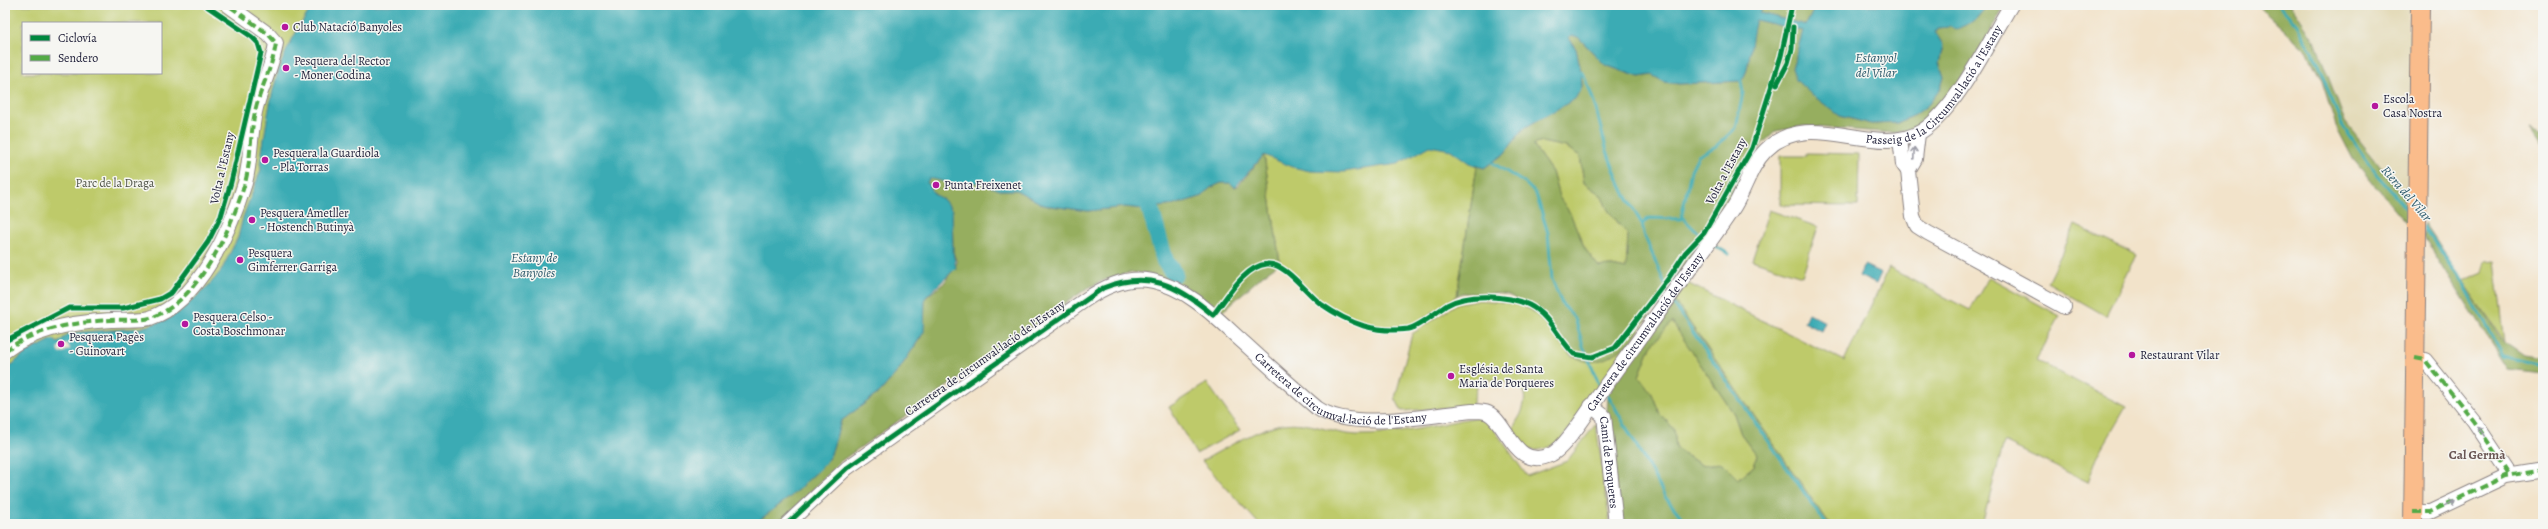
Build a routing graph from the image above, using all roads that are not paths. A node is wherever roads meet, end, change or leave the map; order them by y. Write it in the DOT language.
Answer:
graph roads {
  1 [pos="228,5"];
  2 [pos="2011,5"];
  3 [pos="2420,5"];
  4 [pos="1818,132"];
  5 [pos="1918,134"];
  6 [pos="1900,139"];
  7 [pos="1908,171"];
  8 [pos="2064,307"];
  9 [pos="5,351"];
  10 [pos="2415,358"];
  11 [pos="1591,406"];
  12 [pos="2543,470"];
  13 [pos="2510,475"];
  14 [pos="2413,518"];
  15 [pos="787,524"];
  16 [pos="1616,524"];
  1 -- 9 [label="street"];
  2 -- 5 [label="street, Passeig de la Circumval·lació a l'Estany"];
  3 -- 10 [label="main road"];
  4 -- 6 [label="street, Passeig de la Circumval·lació a l'Estany"];
  4 -- 11 [label="street, Carretera de circumval·lació de l'Estany"];
  5 -- 6 [label="street, Passeig de la Circumval·lació a l'Estany"];
  7 -- 5 [label="street, one-way"];
  6 -- 7 [label="street"];
  7 -- 8 [label="street"];
  13 -- 10 [label="street, one-way"];
  10 -- 14 [label="main road"];
  11 -- 15 [label="street, Carretera de circumval·lació de l'Estany"];
  11 -- 16 [label="street, Camí de Porqueres"];
  12 -- 13 [label="street"];
  14 -- 13 [label="street, one-way"];
}
